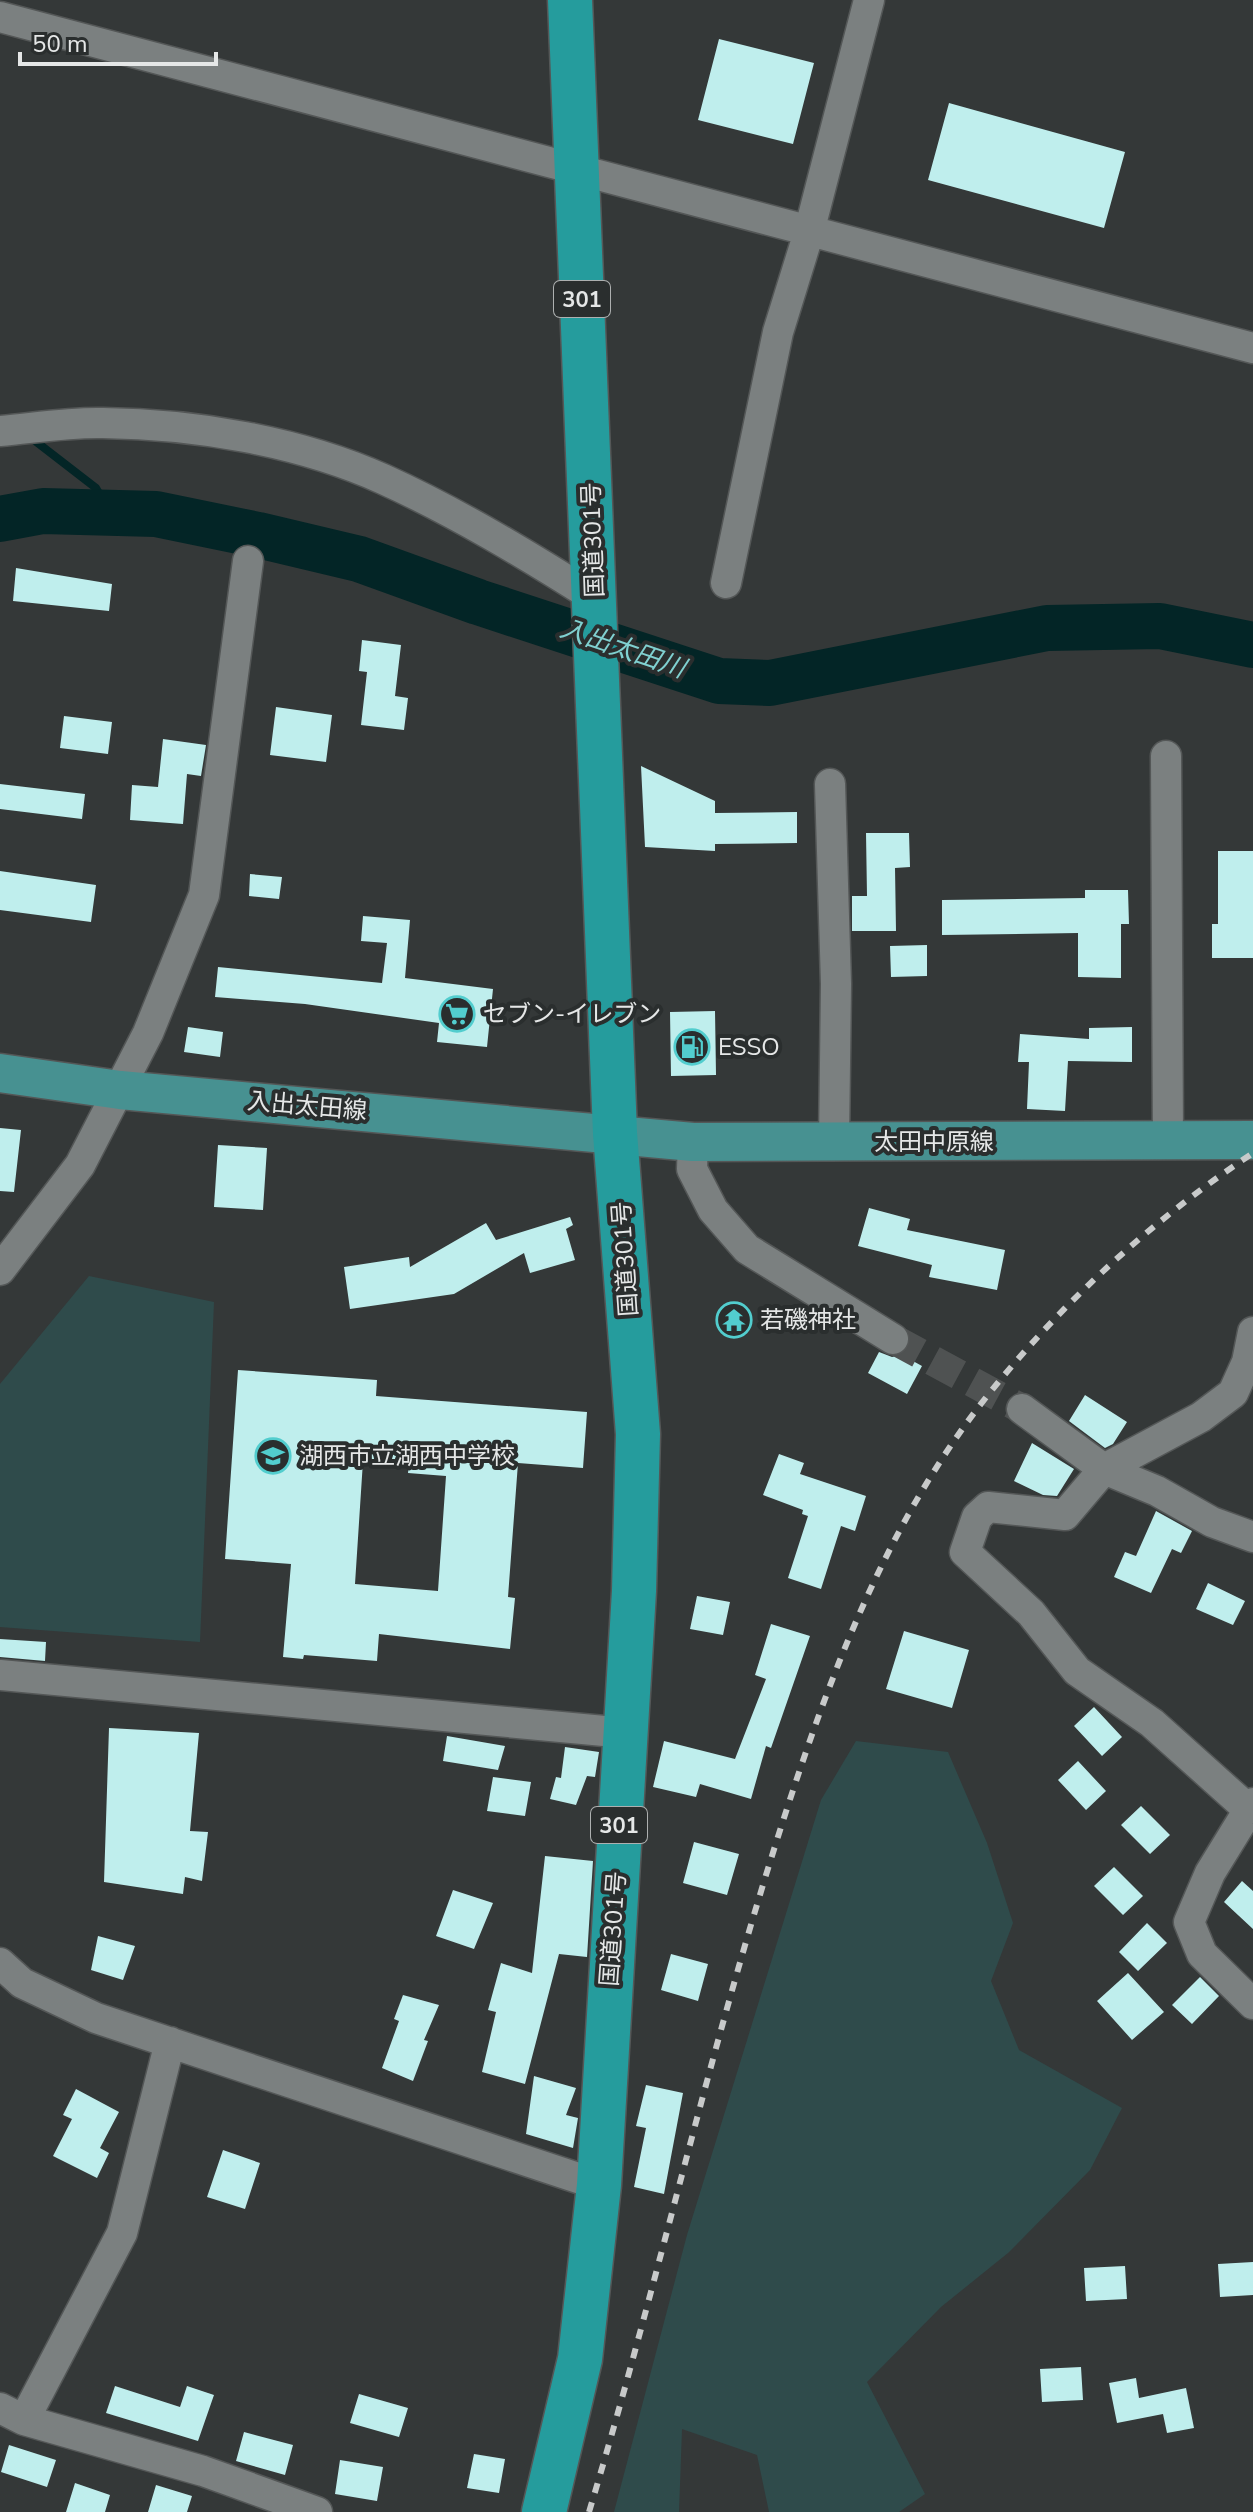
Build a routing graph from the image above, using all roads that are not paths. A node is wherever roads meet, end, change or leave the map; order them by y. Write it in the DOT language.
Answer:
graph roads {
  1 [pos="570,0"];
  2 [pos="869,0"];
  3 [pos="10,12"];
  4 [pos="576,172"];
  5 [pos="809,232"];
  6 [pos="1253,348"];
  7 [pos="0,431"];
  8 [pos="248,561"];
  9 [pos="726,583"];
  10 [pos="595,598"];
  11 [pos="1166,756"];
  12 [pos="830,784"];
  13 [pos="0,1073"];
  14 [pos="120,1090"];
  15 [pos="615,1133"];
  16 [pos="1168,1140"];
  17 [pos="1253,1140"];
  18 [pos="693,1142"];
  19 [pos="834,1142"];
  20 [pos="0,1270"];
  21 [pos="1253,1332"];
  22 [pos="893,1339"];
  23 [pos="1022,1409"];
  24 [pos="1104,1469"];
  25 [pos="1253,1537"];
  26 [pos="0,1675"];
  27 [pos="626,1733"];
  28 [pos="1251,1806"];
  29 [pos="0,1963"];
  30 [pos="1253,2004"];
  31 [pos="170,2042"];
  32 [pos="599,2185"];
  33 [pos="12,2414"];
  34 [pos="317,2512"];
  35 [pos="544,2512"];
  1 -- 4 [label="highway, 国道301号 / 301"];
  2 -- 5 [label="street"];
  3 -- 4 [label="street"];
  4 -- 5 [label="street"];
  4 -- 10 [label="highway, 国道301号 / 301"];
  5 -- 6 [label="street"];
  5 -- 9 [label="street"];
  7 -- 10 [label="street"];
  8 -- 14 [label="street"];
  10 -- 15 [label="highway, 国道301号 / 301"];
  11 -- 16 [label="street"];
  12 -- 19 [label="street"];
  13 -- 14 [label="main road, 入出太田線"];
  14 -- 15 [label="main road, 入出太田線"];
  14 -- 20 [label="street"];
  15 -- 18 [label="main road, 太田中原線"];
  15 -- 27 [label="highway, 国道301号 / 301"];
  16 -- 17 [label="main road, 太田中原線"];
  16 -- 19 [label="main road, 太田中原線"];
  18 -- 19 [label="main road, 太田中原線"];
  18 -- 22 [label="street"];
  21 -- 24 [label="street"];
  23 -- 24 [label="street"];
  24 -- 25 [label="street"];
  24 -- 28 [label="street"];
  26 -- 27 [label="street"];
  27 -- 32 [label="highway, 国道301号 / 301"];
  28 -- 30 [label="street"];
  29 -- 31 [label="street"];
  31 -- 32 [label="street"];
  31 -- 33 [label="street"];
  32 -- 35 [label="highway, 国道301号 / 301"];
  33 -- 34 [label="street"];
}
